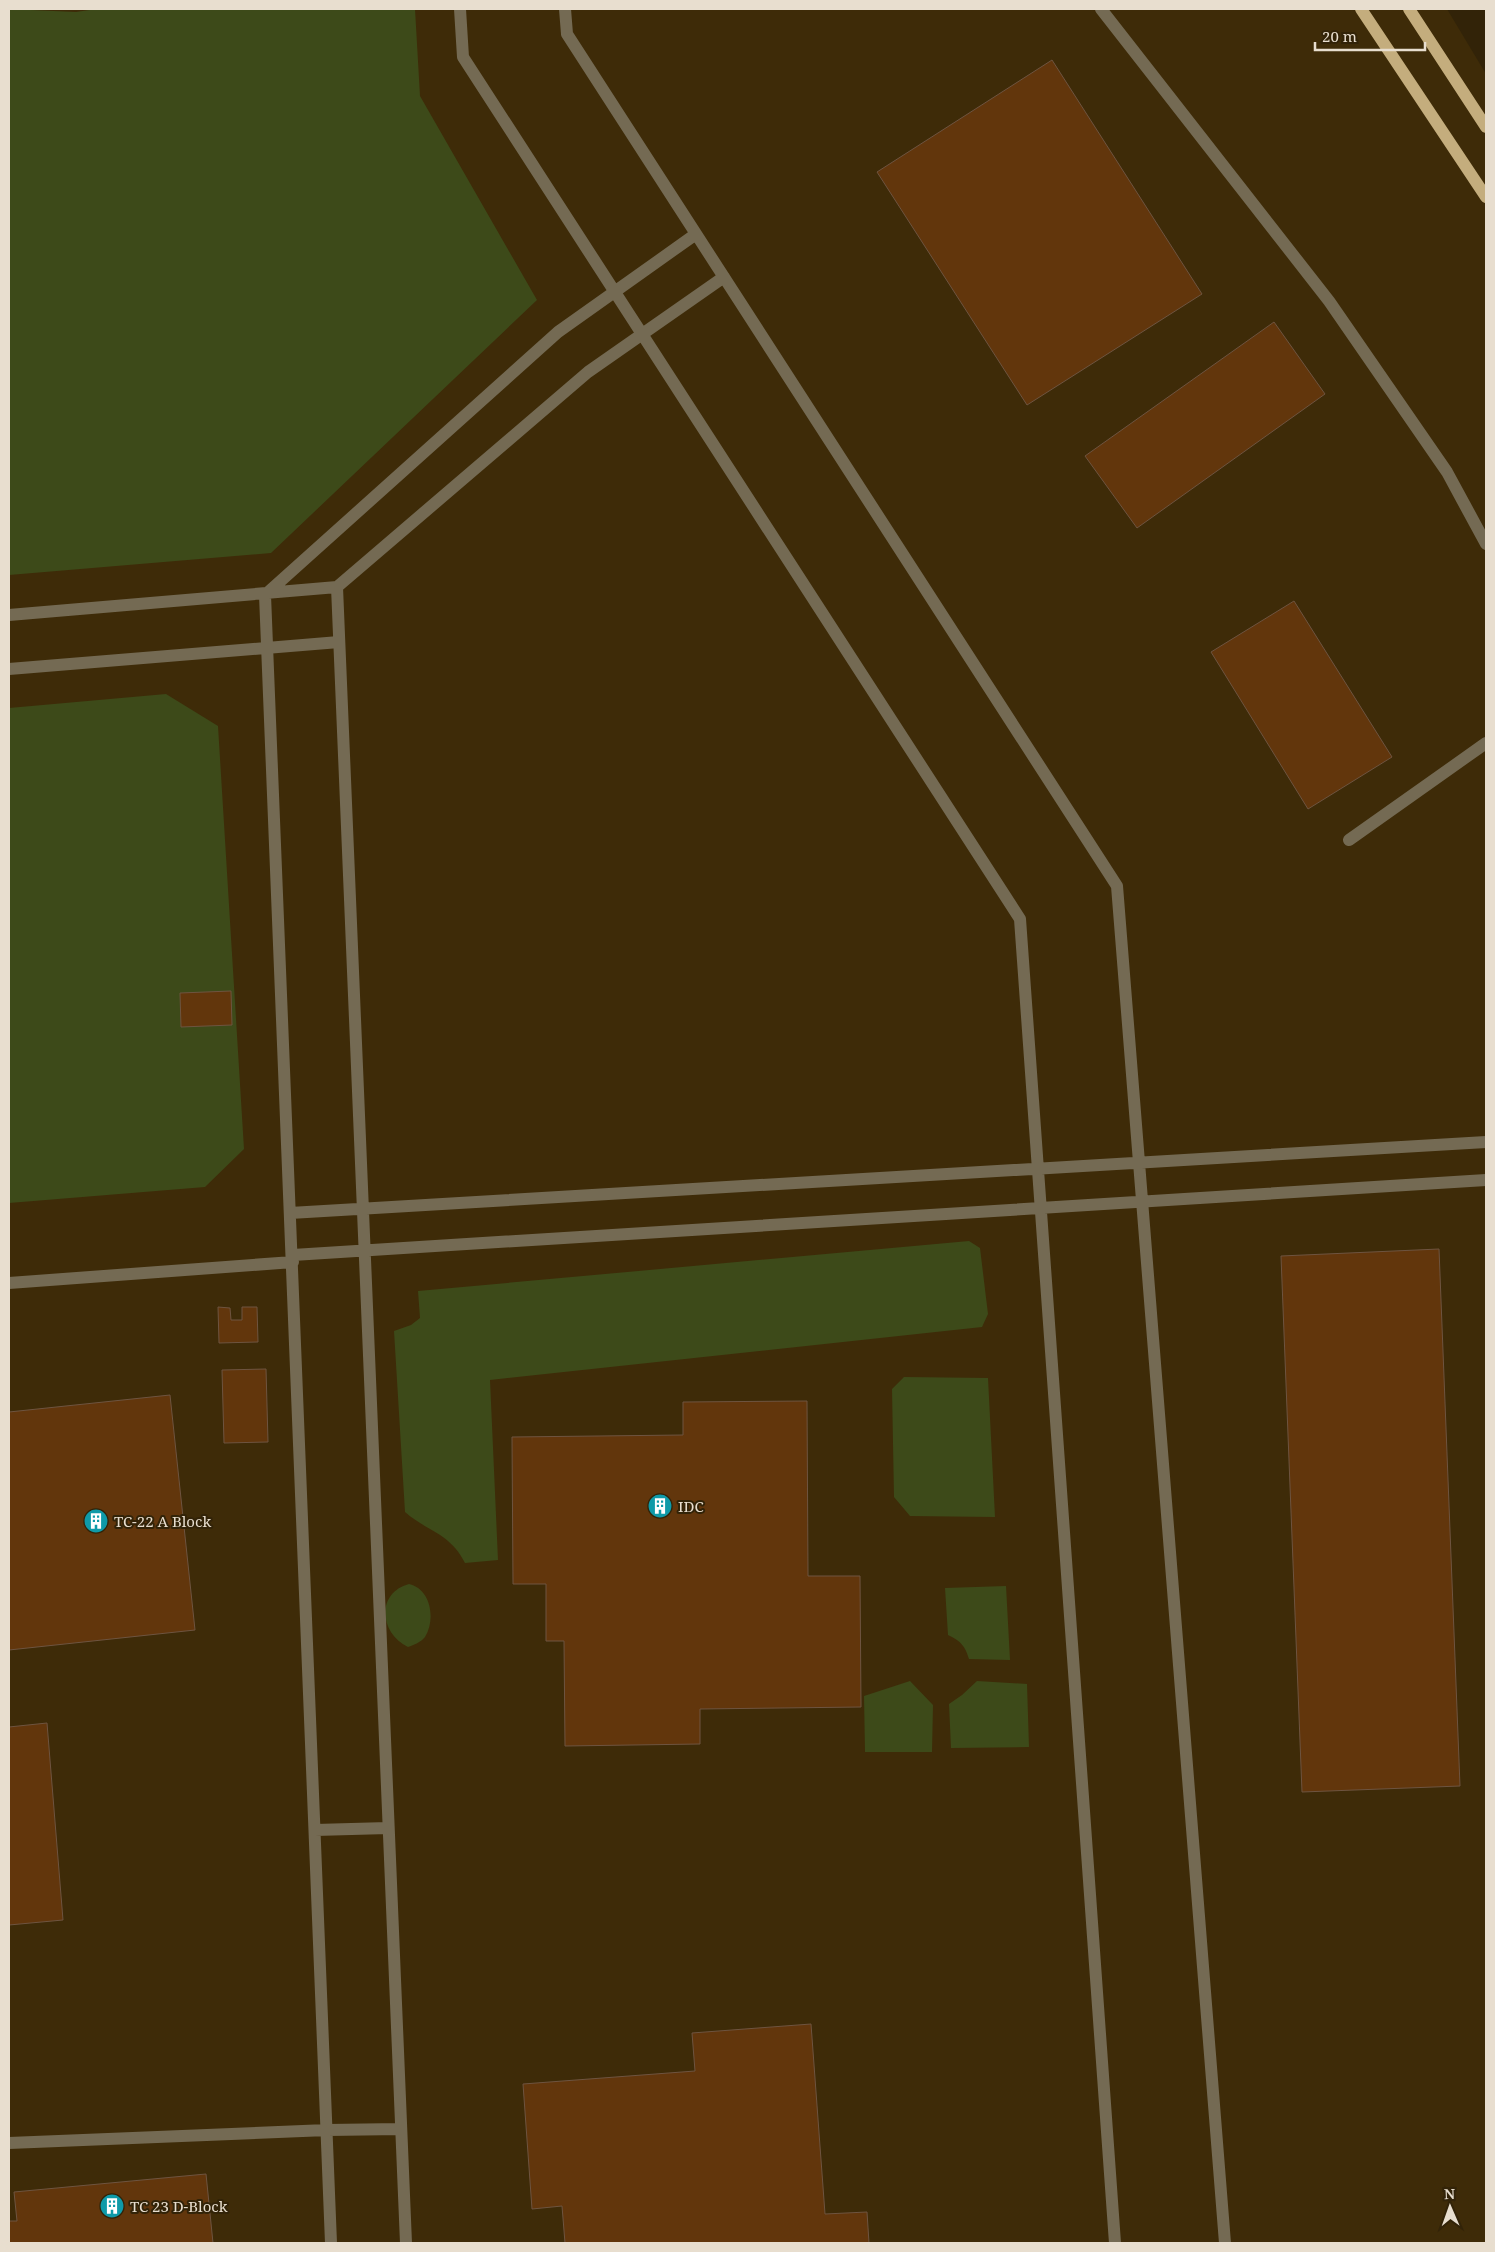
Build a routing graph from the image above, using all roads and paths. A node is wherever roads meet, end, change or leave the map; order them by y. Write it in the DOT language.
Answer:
graph roads {
  1 [pos="460,9"];
  2 [pos="565,9"];
  3 [pos="1102,9"];
  4 [pos="1361,9"];
  5 [pos="1408,9"];
  6 [pos="1486,127"];
  7 [pos="1486,197"];
  8 [pos="696,234"];
  9 [pos="724,277"];
  10 [pos="614,292"];
  11 [pos="642,335"];
  12 [pos="1486,544"];
  13 [pos="337,587"];
  14 [pos="265,595"];
  15 [pos="9,615"];
  16 [pos="339,642"];
  17 [pos="267,648"];
  18 [pos="9,669"];
  19 [pos="1486,743"];
  20 [pos="1348,840"];
  21 [pos="1486,1142"];
  22 [pos="1139,1163"];
  23 [pos="1038,1169"];
  24 [pos="1486,1180"];
  25 [pos="1142,1202"];
  26 [pos="362,1208"];
  27 [pos="1041,1208"];
  28 [pos="290,1213"];
  29 [pos="365,1251"];
  30 [pos="293,1259"];
  31 [pos="9,1283"];
  32 [pos="388,1828"];
  33 [pos="314,1830"];
  34 [pos="401,2129"];
  35 [pos="327,2130"];
  36 [pos="9,2143"];
  37 [pos="331,2243"];
  38 [pos="406,2243"];
  39 [pos="1115,2243"];
  40 [pos="1225,2243"];
  1 -- 10 [label="lane"];
  2 -- 8 [label="lane"];
  3 -- 12 [label="lane"];
  4 -- 7 [label="main road"];
  5 -- 6 [label="main road"];
  8 -- 9 [label="lane"];
  8 -- 10 [label="lane"];
  9 -- 11 [label="lane"];
  9 -- 22 [label="lane"];
  10 -- 11 [label="lane"];
  10 -- 14 [label="lane"];
  11 -- 13 [label="lane"];
  11 -- 23 [label="lane"];
  13 -- 14 [label="lane"];
  13 -- 16 [label="lane"];
  14 -- 15 [label="lane"];
  14 -- 17 [label="lane"];
  16 -- 17 [label="lane"];
  16 -- 26 [label="lane"];
  17 -- 18 [label="lane"];
  17 -- 28 [label="lane"];
  19 -- 20 [label="lane"];
  21 -- 22 [label="lane"];
  22 -- 23 [label="lane"];
  22 -- 25 [label="lane"];
  23 -- 26 [label="lane"];
  23 -- 27 [label="lane"];
  24 -- 25 [label="lane"];
  25 -- 27 [label="lane"];
  25 -- 40 [label="lane"];
  26 -- 28 [label="lane"];
  26 -- 29 [label="lane"];
  27 -- 29 [label="lane"];
  27 -- 39 [label="lane"];
  28 -- 30 [label="lane"];
  29 -- 30 [label="lane"];
  29 -- 32 [label="lane"];
  30 -- 31 [label="lane"];
  30 -- 33 [label="lane"];
  32 -- 33 [label="lane"];
  32 -- 34 [label="lane"];
  33 -- 35 [label="lane"];
  34 -- 35 [label="lane"];
  34 -- 38 [label="lane"];
  35 -- 36 [label="lane"];
  35 -- 37 [label="lane"];
}
